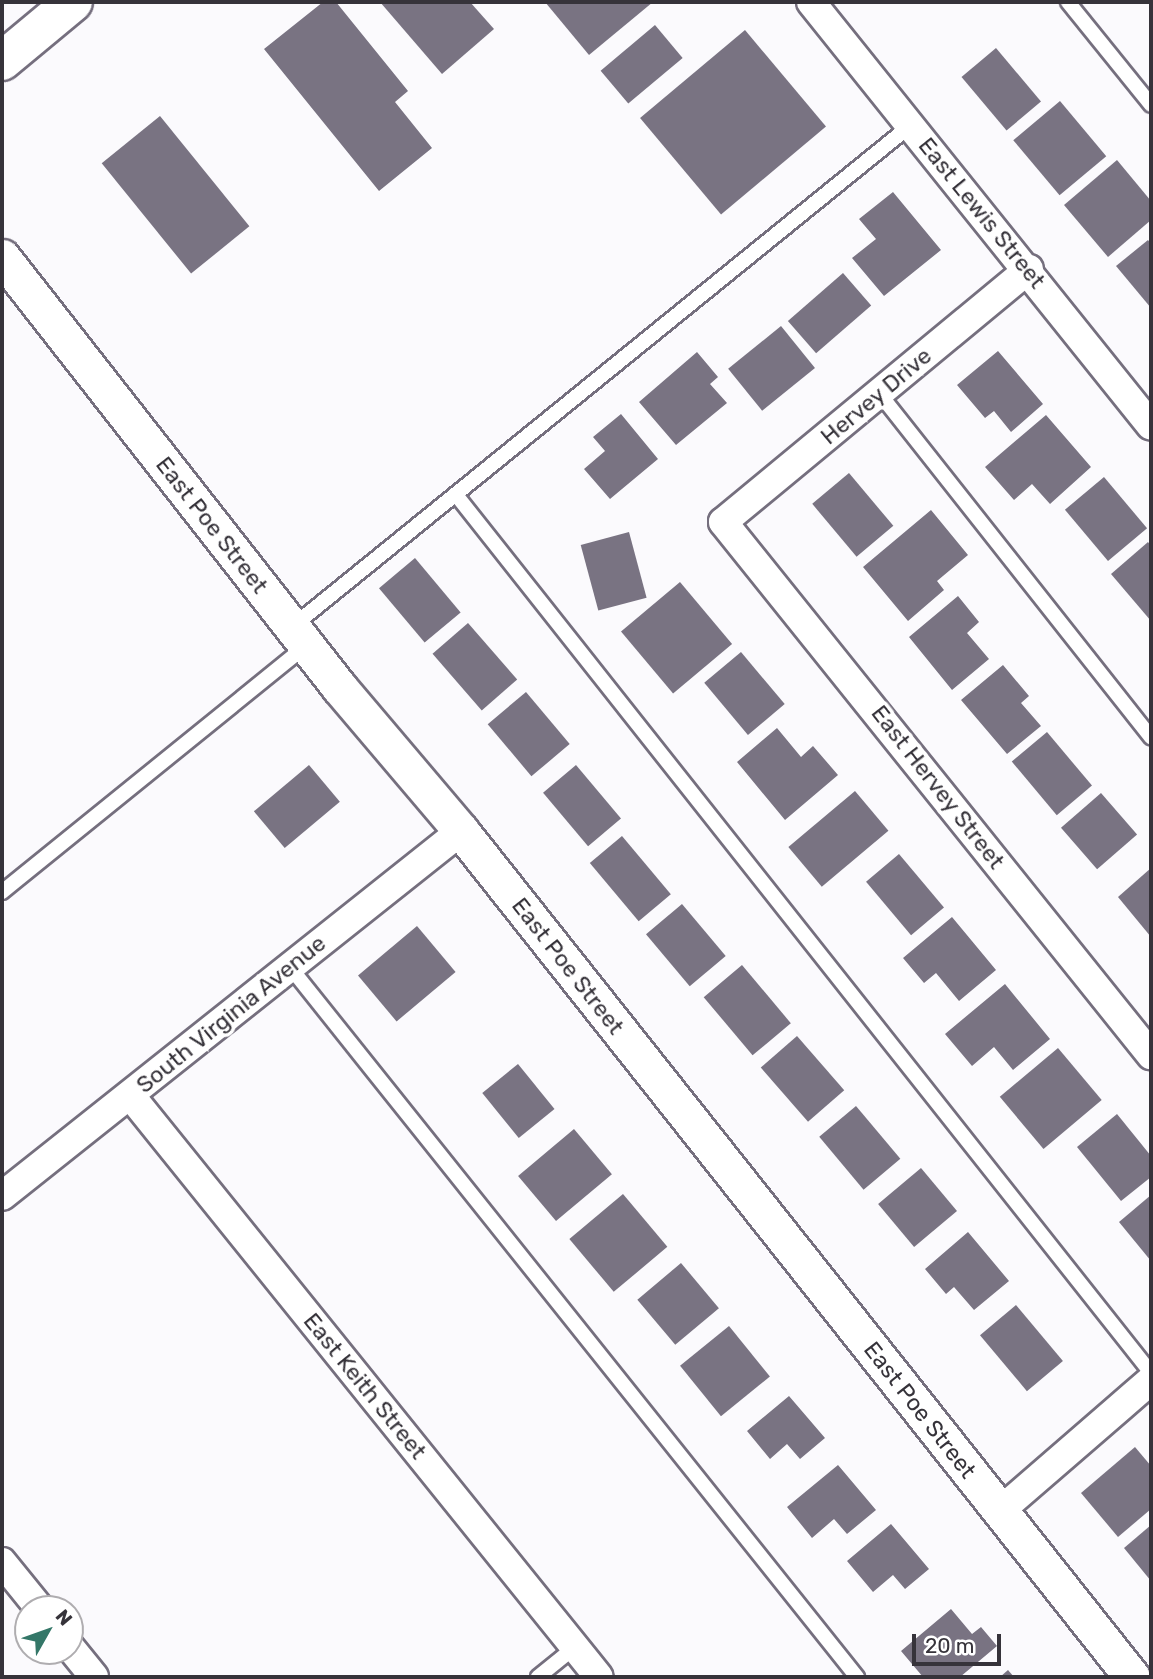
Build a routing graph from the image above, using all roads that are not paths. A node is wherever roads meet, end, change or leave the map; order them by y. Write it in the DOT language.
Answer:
graph roads {
  1 [pos="73,2"];
  2 [pos="811,2"];
  3 [pos="1068,2"];
  4 [pos="2,61"];
  5 [pos="1151,104"];
  6 [pos="911,125"];
  7 [pos="2,257"];
  8 [pos="1029,269"];
  9 [pos="879,393"];
  10 [pos="1151,426"];
  11 [pos="457,496"];
  12 [pos="723,522"];
  13 [pos="299,636"];
  14 [pos="1151,737"];
  15 [pos="461,831"];
  16 [pos="2,892"];
  17 [pos="290,967"];
  18 [pos="1151,1055"];
  19 [pos="130,1095"];
  20 [pos="2,1196"];
  21 [pos="1151,1373"];
  22 [pos="1151,1380"];
  23 [pos="1000,1511"];
  24 [pos="2,1562"];
  25 [pos="29,1595"];
  26 [pos="575,1647"];
  27 [pos="538,1677"];
  28 [pos="599,1677"];
  29 [pos="857,1677"];
  30 [pos="1132,1677"];
  1 -- 4 [label="main road"];
  2 -- 6 [label="street, East Lewis Street"];
  3 -- 5 [label="lane"];
  6 -- 8 [label="street, East Lewis Street"];
  6 -- 11 [label="lane"];
  7 -- 13 [label="street, East Poe Street"];
  8 -- 9 [label="street, Hervey Drive"];
  8 -- 10 [label="street, East Lewis Street"];
  9 -- 12 [label="street, Hervey Drive"];
  9 -- 14 [label="lane"];
  11 -- 13 [label="lane"];
  11 -- 21 [label="lane"];
  12 -- 18 [label="street, East Hervey Street"];
  13 -- 15 [label="street, East Poe Street"];
  13 -- 16 [label="lane"];
  15 -- 17 [label="street, South Virginia Avenue"];
  15 -- 23 [label="street, East Poe Street"];
  17 -- 19 [label="street, South Virginia Avenue"];
  17 -- 29 [label="lane"];
  19 -- 20 [label="street, South Virginia Avenue"];
  19 -- 26 [label="street, East Keith Street"];
  22 -- 23 [label="street"];
  23 -- 30 [label="street, East Poe Street"];
  24 -- 25 [label="street"];
  26 -- 27 [label="lane"];
  26 -- 28 [label="street, East Keith Street"];
}
